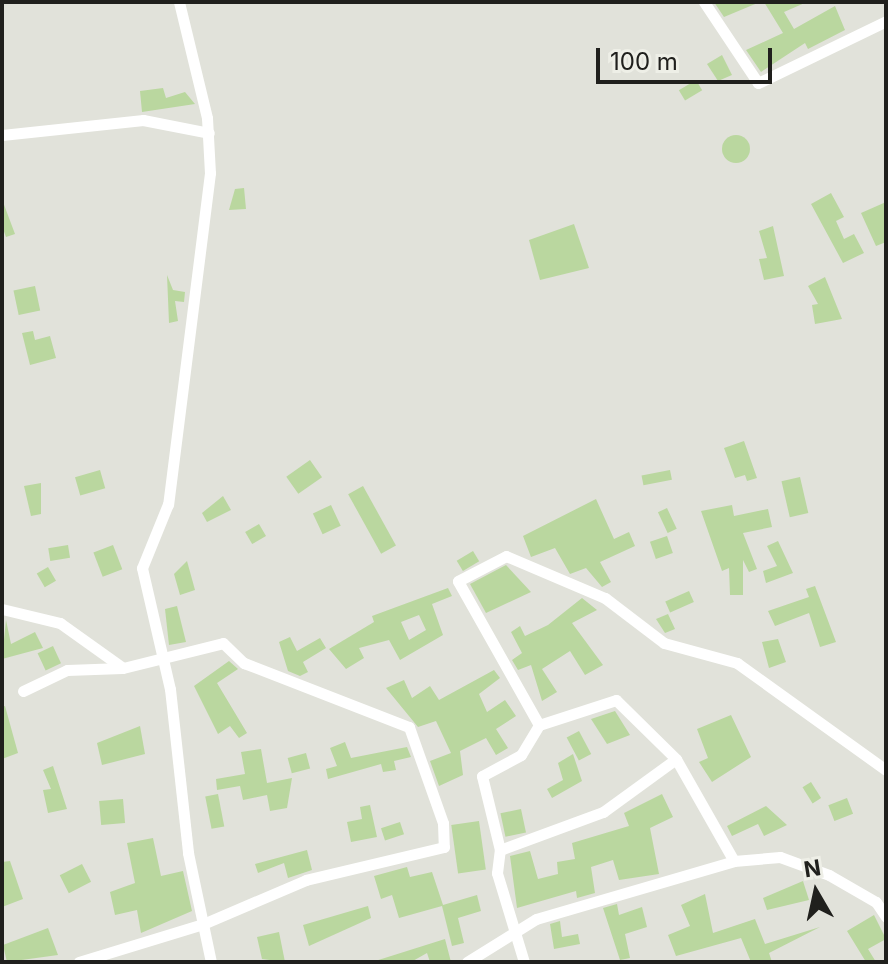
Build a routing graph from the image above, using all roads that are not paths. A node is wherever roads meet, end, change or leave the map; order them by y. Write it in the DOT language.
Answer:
graph roads {
  1 [pos="179,2"];
  2 [pos="704,2"];
  3 [pos="886,21"];
  4 [pos="209,133"];
  5 [pos="2,135"];
  6 [pos="2,609"];
  7 [pos="163,658"];
  8 [pos="123,668"];
  9 [pos="23,691"];
  10 [pos="539,725"];
  11 [pos="676,759"];
  12 [pos="886,770"];
  13 [pos="500,850"];
  14 [pos="734,861"];
  15 [pos="886,917"];
  16 [pos="203,924"];
  17 [pos="519,927"];
  18 [pos="79,962"];
  19 [pos="211,962"];
  20 [pos="467,962"];
  21 [pos="524,962"];
  1 -- 4 [label="street"];
  2 -- 3 [label="street"];
  4 -- 5 [label="street"];
  4 -- 7 [label="street"];
  6 -- 8 [label="street"];
  7 -- 8 [label="street"];
  7 -- 16 [label="street"];
  7 -- 16 [label="street"];
  8 -- 9 [label="street"];
  10 -- 11 [label="street"];
  10 -- 12 [label="street"];
  10 -- 13 [label="street"];
  11 -- 13 [label="street"];
  11 -- 14 [label="street"];
  13 -- 17 [label="street"];
  14 -- 15 [label="street"];
  14 -- 17 [label="street"];
  16 -- 18 [label="street"];
  16 -- 19 [label="street"];
  17 -- 20 [label="street"];
  17 -- 21 [label="street"];
}
